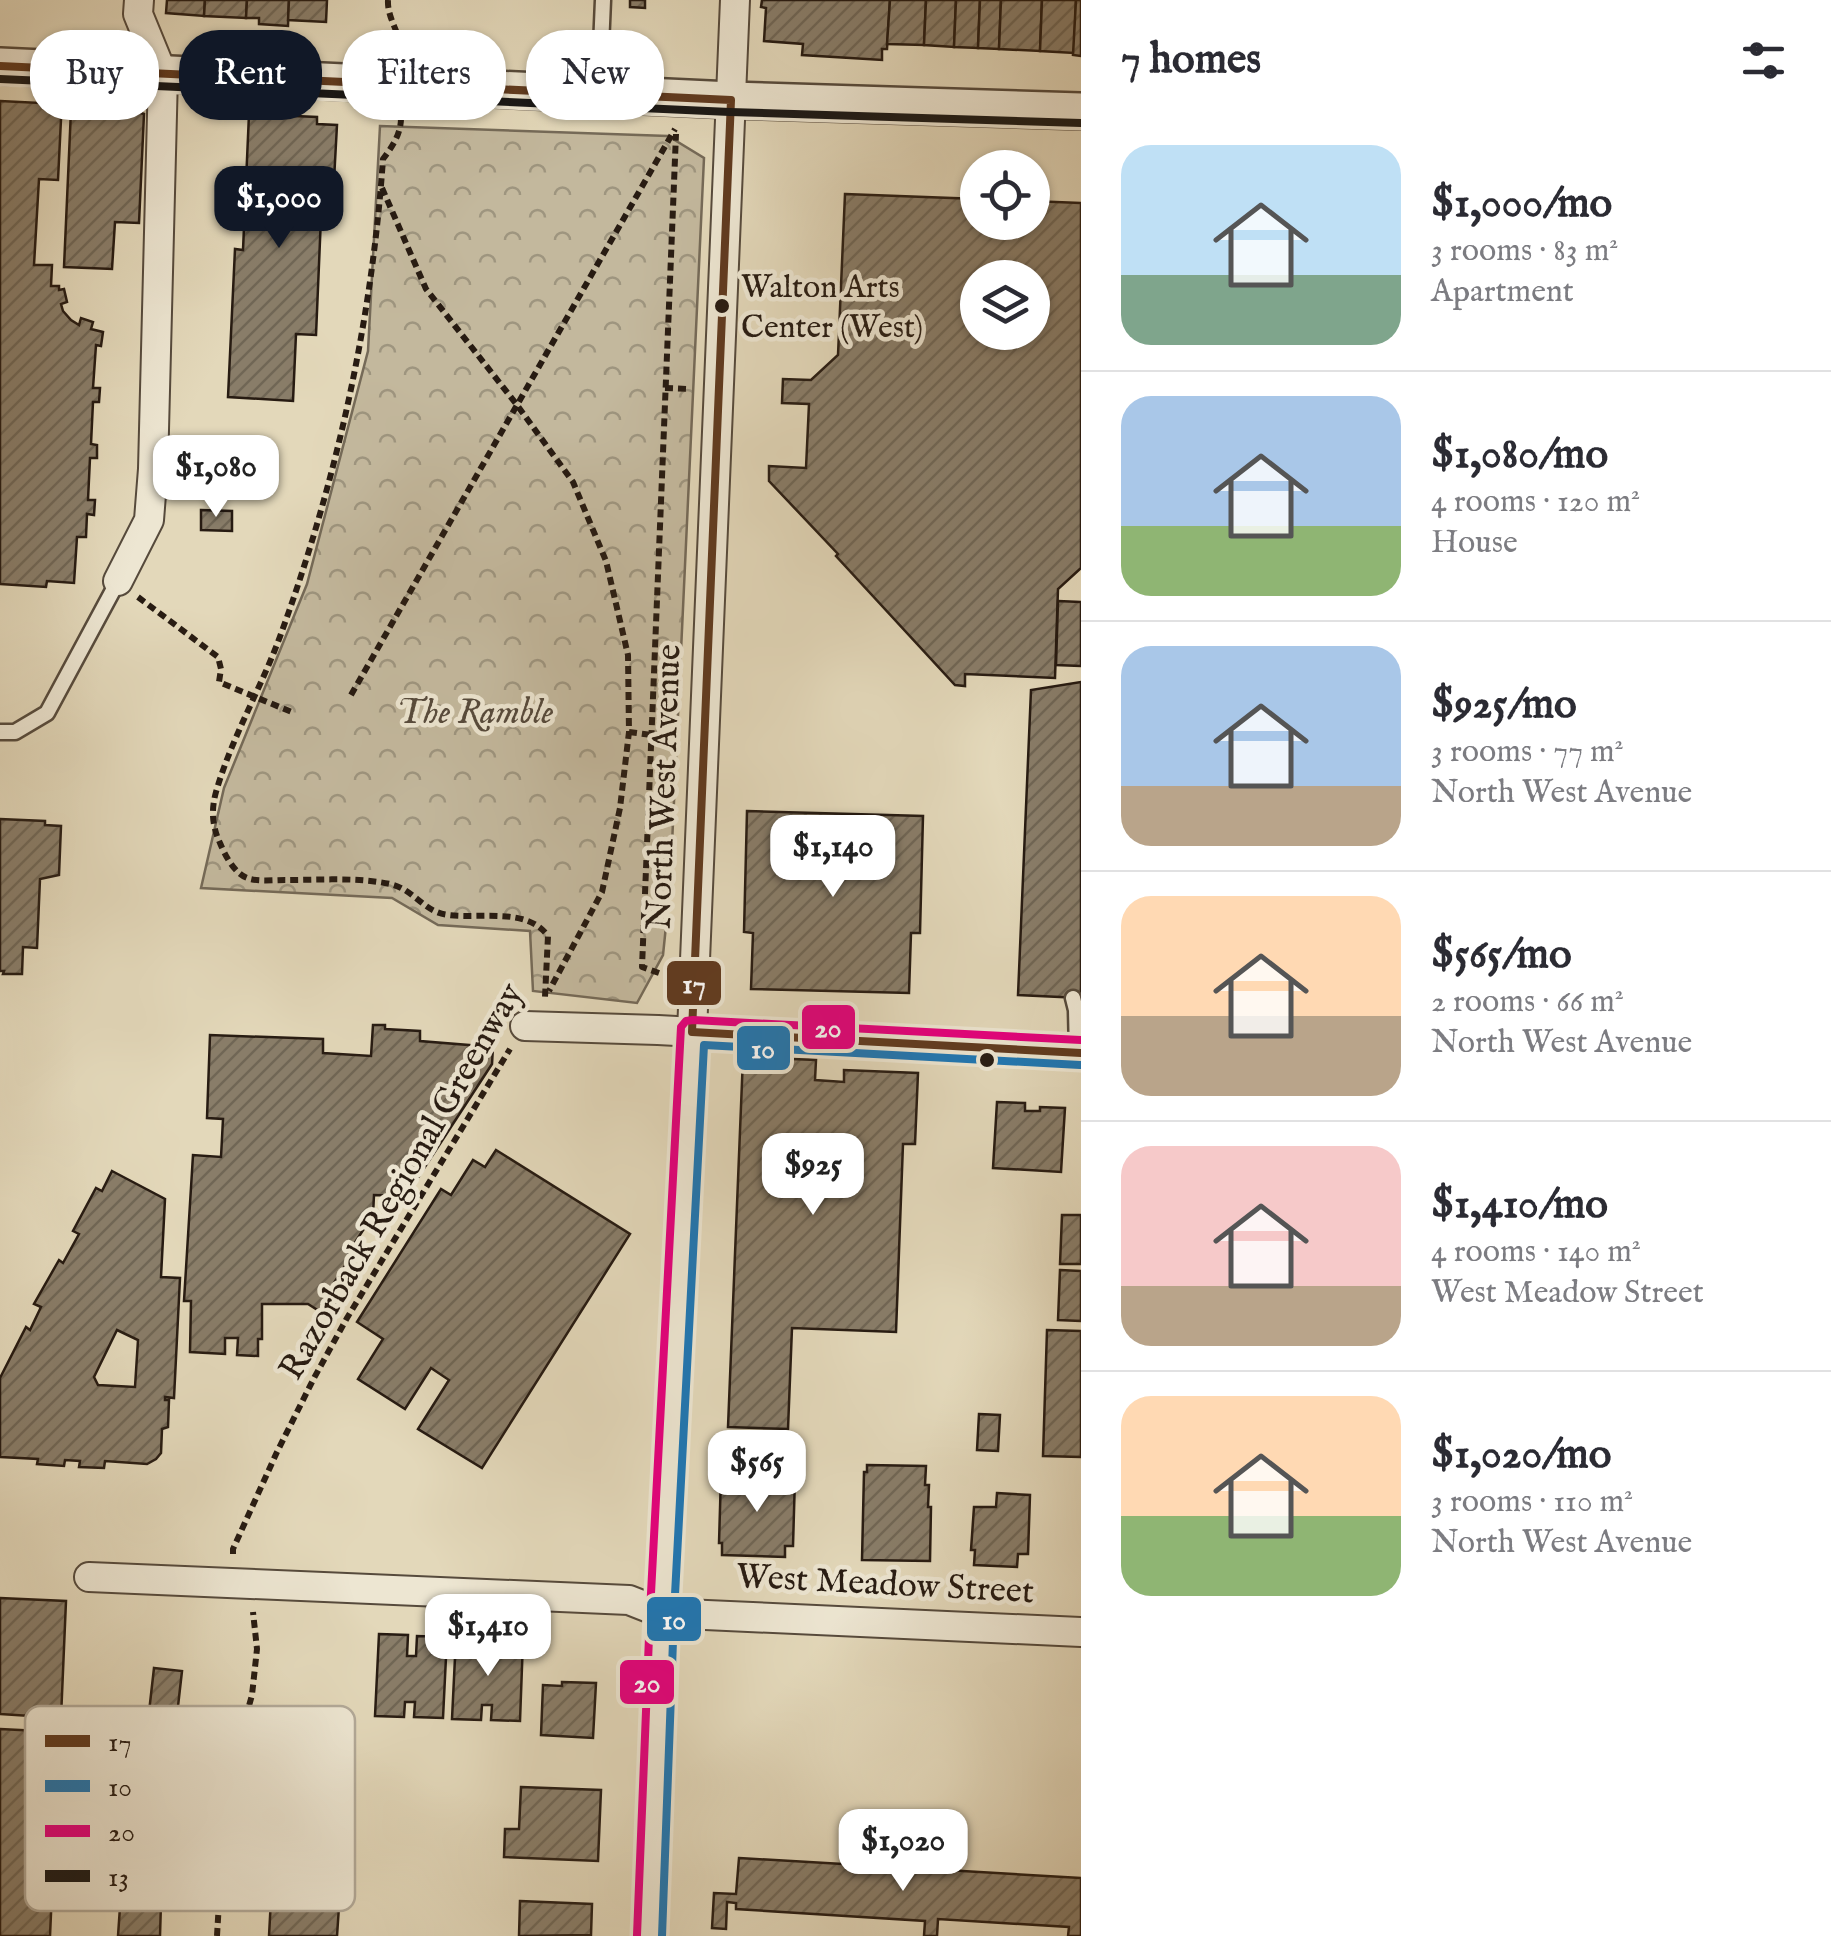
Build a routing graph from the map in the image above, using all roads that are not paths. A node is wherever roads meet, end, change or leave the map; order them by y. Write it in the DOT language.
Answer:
graph roads {
  1 [pos="138,0"];
  2 [pos="603,0"];
  3 [pos="735,0"];
  4 [pos="602,30"];
  5 [pos="0,66"];
  6 [pos="163,75"];
  7 [pos="526,91"];
  8 [pos="664,97"];
  9 [pos="731,100"];
  10 [pos="1081,112"];
  11 [pos="118,581"];
  12 [pos="0,732"];
  13 [pos="1073,998"];
  14 [pos="525,1026"];
  15 [pos="692,1032"];
  16 [pos="1079,1053"];
  17 [pos="89,1578"];
  18 [pos="662,1613"];
  19 [pos="1081,1632"];
  20 [pos="649,1936"];
  1 -- 6 [label="street"];
  2 -- 4 [label="lane"];
  3 -- 9 [label="street, North West Avenue"];
  5 -- 6 [label="street"];
  6 -- 7 [label="street"];
  6 -- 11 [label="street"];
  8 -- 9 [label="street"];
  9 -- 10 [label="street"];
  9 -- 15 [label="street, North West Avenue"];
  11 -- 12 [label="lane"];
  13 -- 16 [label="lane"];
  14 -- 15 [label="street"];
  15 -- 16 [label="street"];
  15 -- 18 [label="street, North West Avenue"];
  17 -- 18 [label="street, West Meadow Street"];
  18 -- 19 [label="street, West Meadow Street"];
  18 -- 20 [label="street, North West Avenue"];
}
